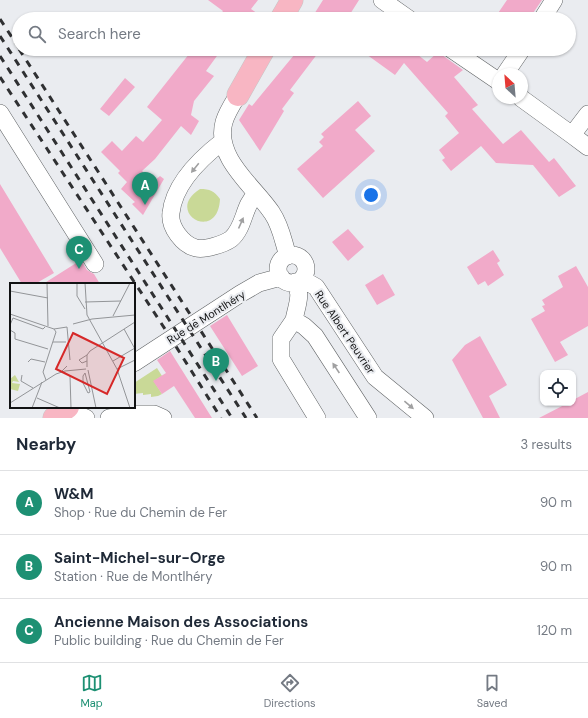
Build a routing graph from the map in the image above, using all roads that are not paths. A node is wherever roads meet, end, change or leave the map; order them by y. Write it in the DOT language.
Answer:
graph roads {
  1 [pos="292,0"];
  2 [pos="382,0"];
  3 [pos="554,0"];
  4 [pos="285,12"];
  5 [pos="398,12"];
  6 [pos="546,12"];
  7 [pos="260,56"];
  8 [pos="461,56"];
  9 [pos="517,56"];
  10 [pos="509,68"];
  11 [pos="492,77"];
  12 [pos="238,94"];
  13 [pos="528,103"];
  14 [pos="0,113"];
  15 [pos="588,114"];
  16 [pos="572,134"];
  17 [pos="223,141"];
  18 [pos="588,148"];
  19 [pos="256,194"];
  20 [pos="288,256"];
  21 [pos="94,264"];
  22 [pos="293,279"];
  23 [pos="294,320"];
  24 [pos="135,362"];
  25 [pos="63,410"];
  26 [pos="86,418"];
  27 [pos="109,418"];
  28 [pos="163,418"];
  29 [pos="317,418"];
  30 [pos="368,418"];
  31 [pos="425,418"];
  1 -- 4 [label="main road"];
  2 -- 5 [label="street"];
  3 -- 6 [label="street"];
  7 -- 12 [label="main road"];
  8 -- 11 [label="street"];
  9 -- 10 [label="street"];
  12 -- 17 [label="street"];
  13 -- 16 [label="street"];
  14 -- 21 [label="street"];
  15 -- 16 [label="street"];
  16 -- 18 [label="street"];
  17 -- 19 [label="street"];
  17 -- 19 [label="street, one-way"];
  19 -- 20 [label="street"];
  20 -- 22 [label="street"];
  20 -- 22 [label="street"];
  22 -- 23 [label="street"];
  22 -- 24 [label="street, Rue de Montlhéry"];
  22 -- 31 [label="street, Rue Albert Peuvrier, one-way"];
  23 -- 29 [label="street"];
  30 -- 23 [label="street, one-way"];
  25 -- 26 [label="street"];
  27 -- 28 [label="street"];
}
